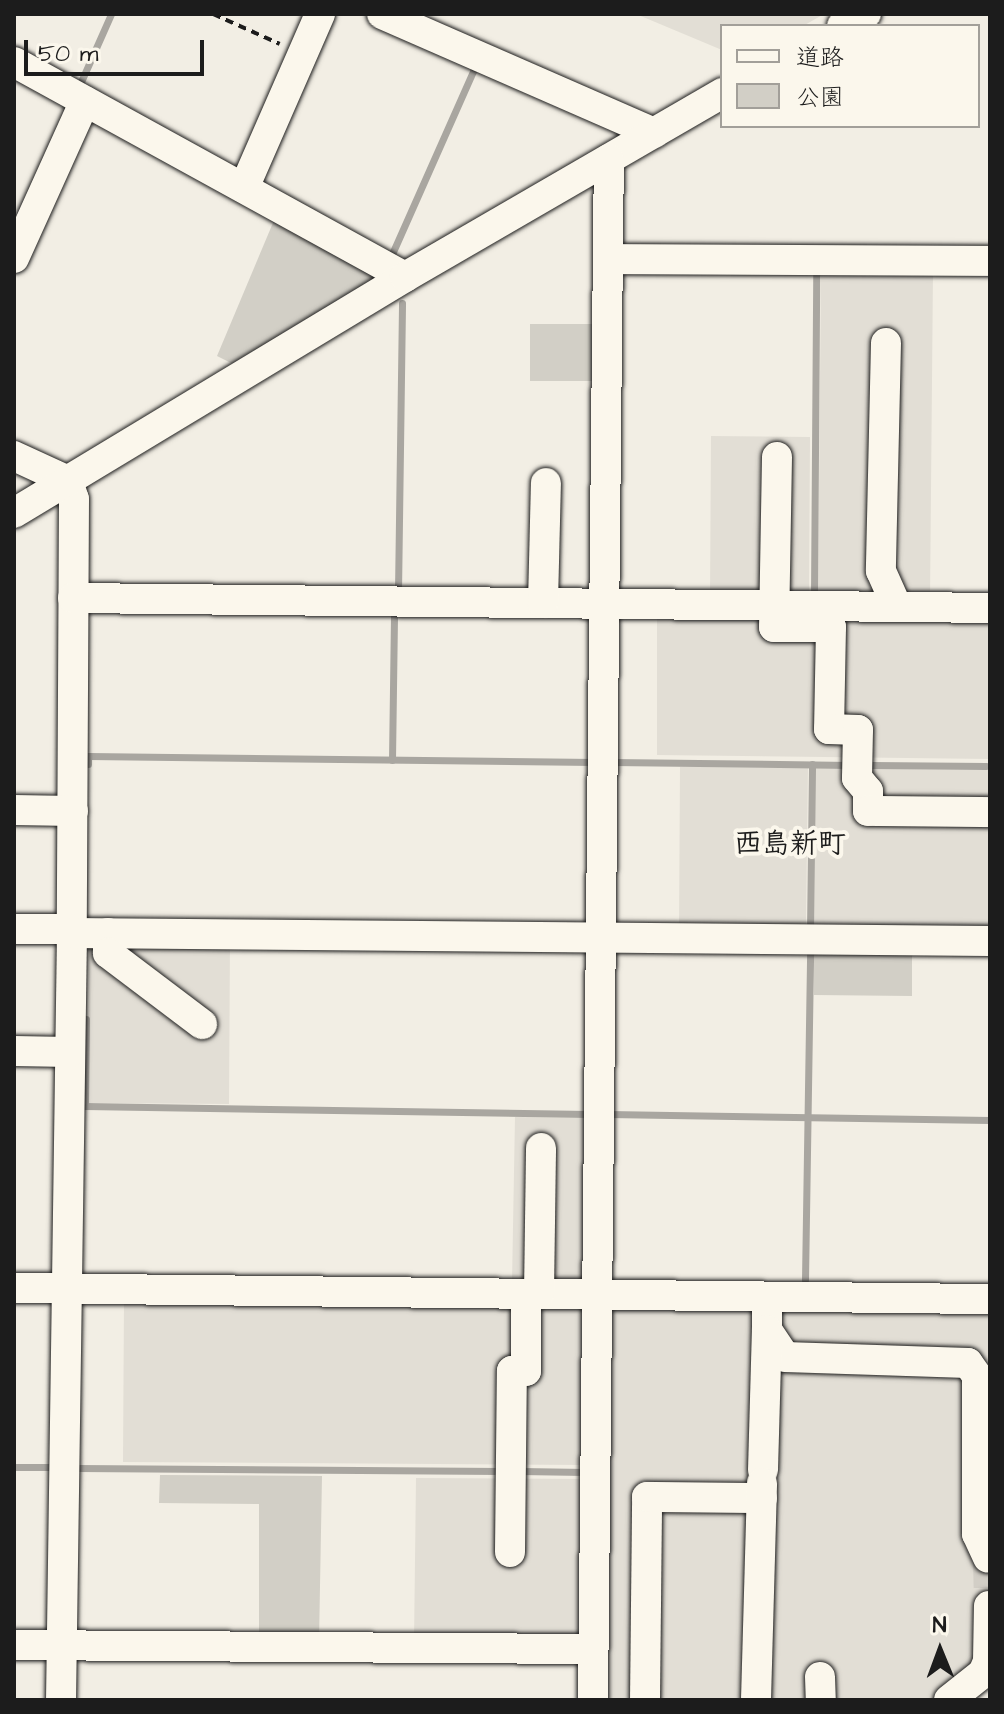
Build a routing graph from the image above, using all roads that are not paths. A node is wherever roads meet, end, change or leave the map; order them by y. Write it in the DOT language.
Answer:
graph roads {
  1 [pos="320,14"];
  2 [pos="382,14"];
  3 [pos="866,14"];
  4 [pos="846,24"];
  5 [pos="14,62"];
  6 [pos="720,94"];
  7 [pos="85,101"];
  8 [pos="654,133"];
  9 [pos="609,159"];
  10 [pos="244,188"];
  11 [pos="14,258"];
  12 [pos="608,259"];
  13 [pos="990,261"];
  14 [pos="405,277"];
  15 [pos="886,343"];
  16 [pos="14,456"];
  17 [pos="777,457"];
  18 [pos="68,481"];
  19 [pos="546,483"];
  20 [pos="14,513"];
  21 [pos="73,598"];
  22 [pos="543,603"];
  23 [pos="604,604"];
  24 [pos="774,606"];
  25 [pos="897,607"];
  26 [pos="990,608"];
  27 [pos="14,810"];
  28 [pos="73,811"];
  29 [pos="990,812"];
  30 [pos="14,929"];
  31 [pos="72,931"];
  32 [pos="108,933"];
  33 [pos="601,938"];
  34 [pos="990,941"];
  35 [pos="202,1024"];
  36 [pos="14,1051"];
  37 [pos="70,1052"];
  38 [pos="541,1148"];
  39 [pos="14,1288"];
  40 [pos="65,1289"];
  41 [pos="532,1294"];
  42 [pos="597,1295"];
  43 [pos="767,1297"];
  44 [pos="990,1299"];
  45 [pos="767,1330"];
  46 [pos="983,1469"];
  47 [pos="762,1484"];
  48 [pos="510,1552"];
  49 [pos="988,1558"];
  50 [pos="989,1606"];
  51 [pos="14,1645"];
  52 [pos="61,1645"];
  53 [pos="593,1649"];
  54 [pos="61,1700"];
  55 [pos="593,1700"];
  56 [pos="645,1700"];
  57 [pos="756,1700"];
  58 [pos="949,1700"];
  1 -- 10 [label="street"];
  2 -- 8 [label="street"];
  3 -- 4 [label="street"];
  5 -- 7 [label="street"];
  6 -- 8 [label="street"];
  7 -- 10 [label="street"];
  7 -- 11 [label="street"];
  8 -- 9 [label="street"];
  9 -- 12 [label="street"];
  9 -- 14 [label="street"];
  10 -- 14 [label="street"];
  12 -- 13 [label="street"];
  12 -- 23 [label="street"];
  14 -- 18 [label="street"];
  15 -- 25 [label="street"];
  16 -- 18 [label="street"];
  17 -- 24 [label="street"];
  18 -- 20 [label="street"];
  18 -- 21 [label="street"];
  19 -- 22 [label="street"];
  21 -- 22 [label="street"];
  21 -- 28 [label="street"];
  22 -- 23 [label="street"];
  23 -- 24 [label="street"];
  23 -- 33 [label="street"];
  24 -- 25 [label="street"];
  24 -- 29 [label="street"];
  25 -- 26 [label="street"];
  27 -- 28 [label="street"];
  28 -- 31 [label="street"];
  30 -- 31 [label="street"];
  31 -- 32 [label="street"];
  31 -- 37 [label="street"];
  32 -- 33 [label="street"];
  32 -- 35 [label="street"];
  33 -- 34 [label="street"];
  33 -- 42 [label="street"];
  36 -- 37 [label="street"];
  37 -- 40 [label="street"];
  38 -- 41 [label="street"];
  39 -- 40 [label="street"];
  40 -- 41 [label="street"];
  40 -- 52 [label="street"];
  41 -- 42 [label="street"];
  41 -- 48 [label="street"];
  42 -- 43 [label="street"];
  42 -- 53 [label="street"];
  43 -- 44 [label="street"];
  43 -- 45 [label="street"];
  45 -- 46 [label="street"];
  45 -- 47 [label="street"];
  46 -- 49 [label="street"];
  47 -- 56 [label="street"];
  47 -- 57 [label="street"];
  50 -- 58 [label="street"];
  51 -- 52 [label="street"];
  52 -- 53 [label="street"];
  52 -- 54 [label="street"];
  53 -- 55 [label="street"];
}
